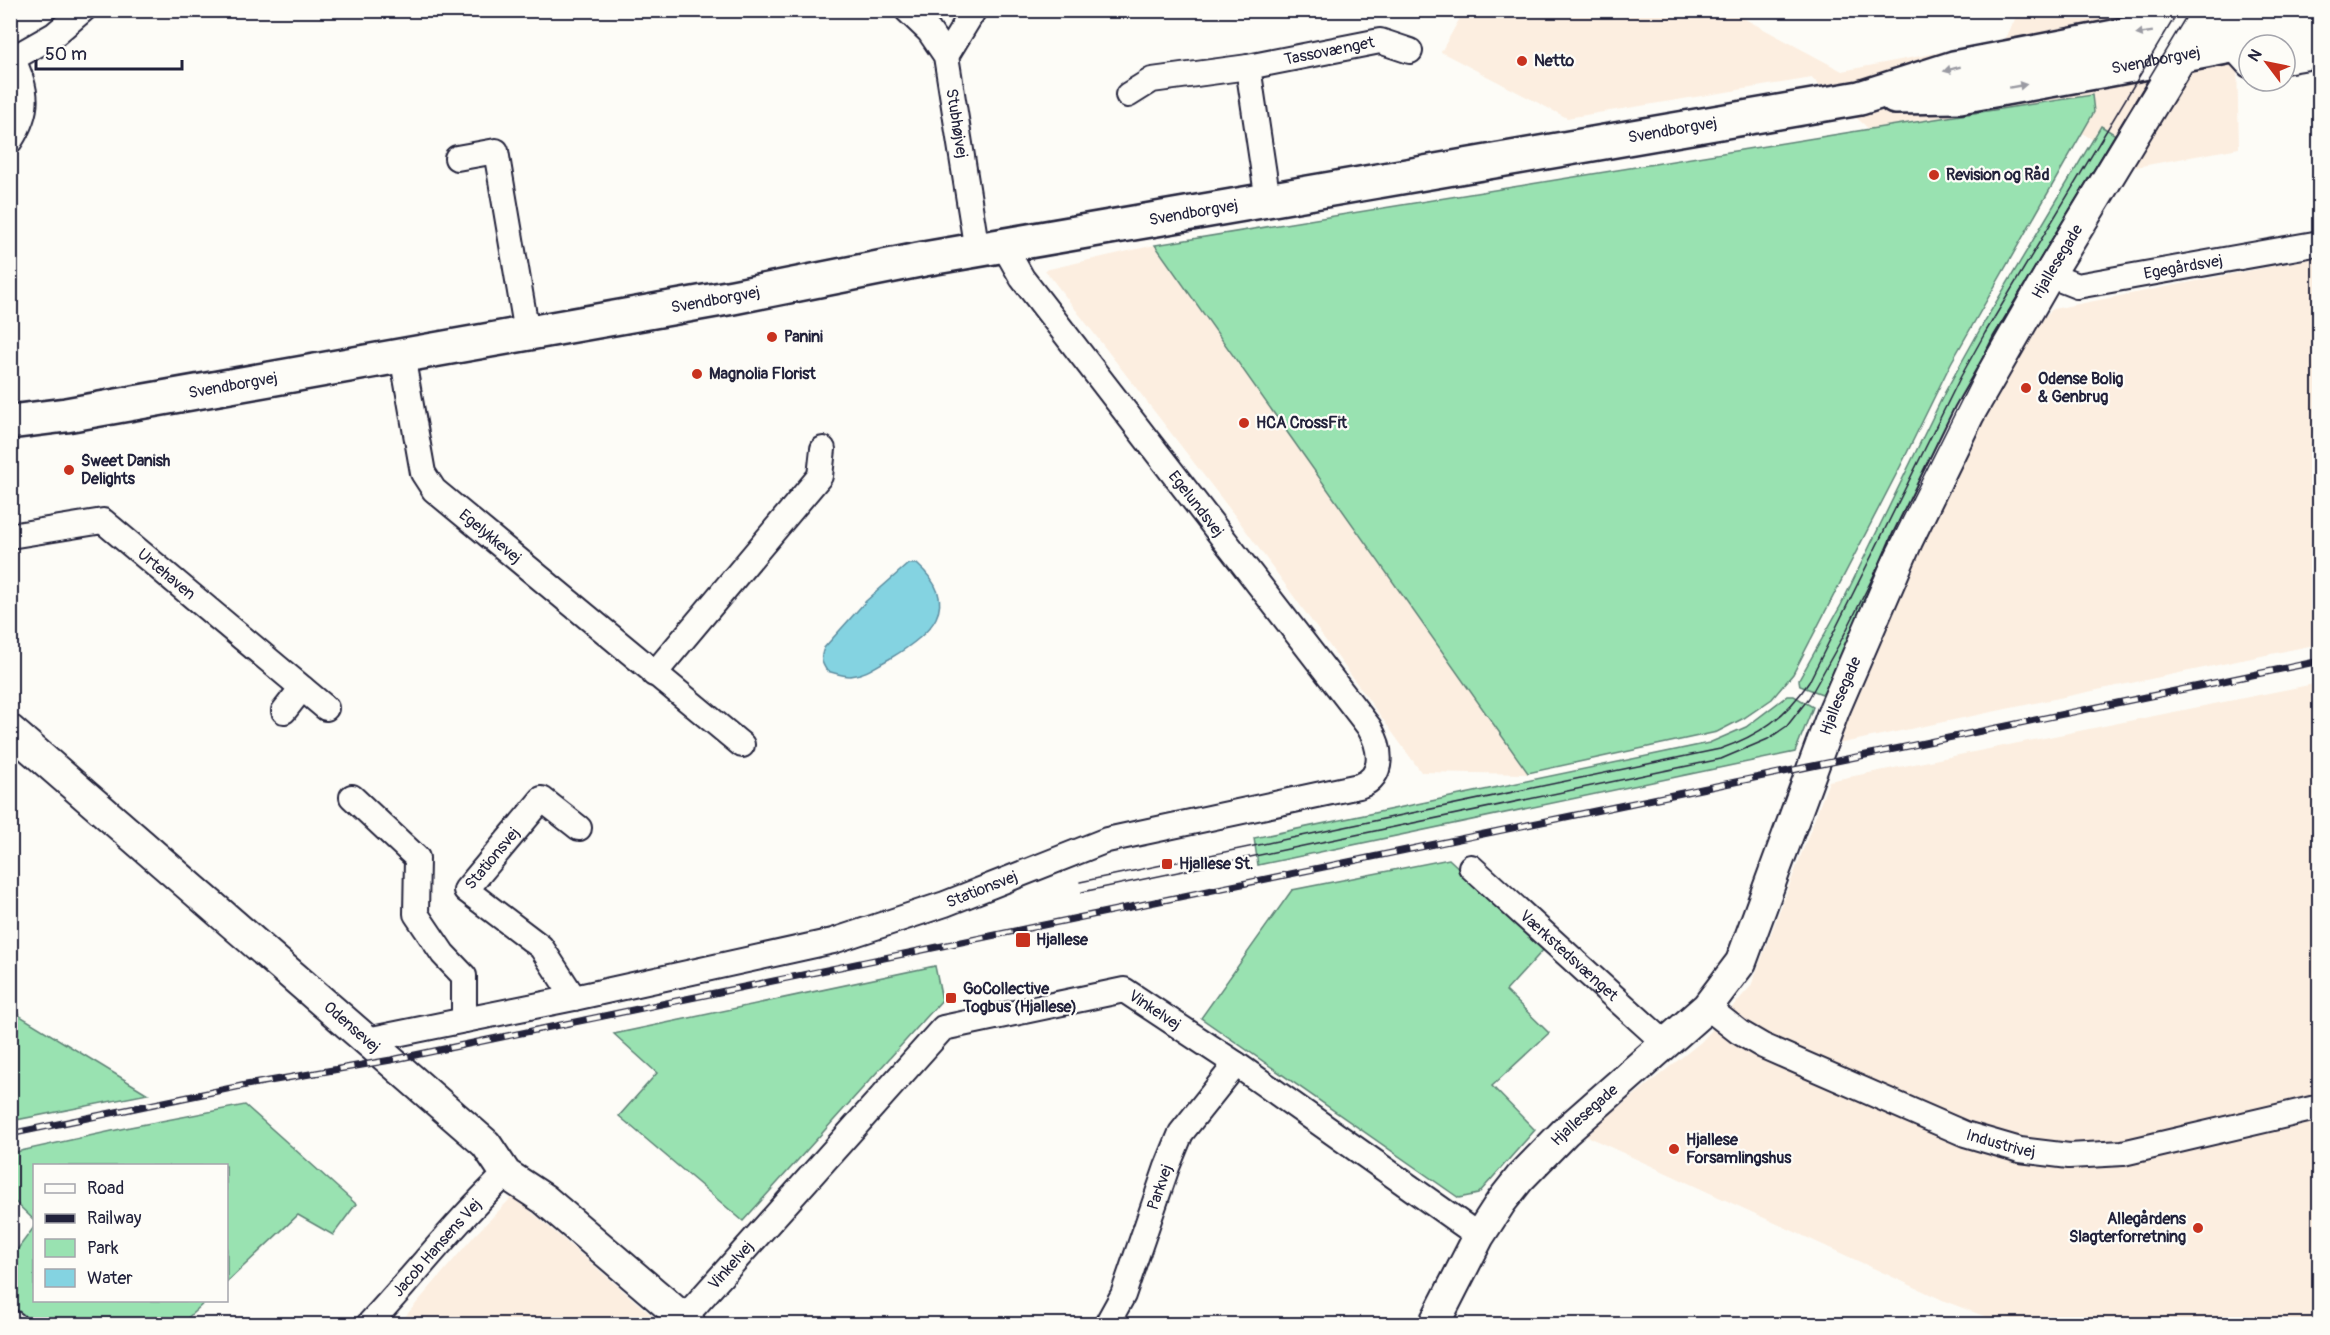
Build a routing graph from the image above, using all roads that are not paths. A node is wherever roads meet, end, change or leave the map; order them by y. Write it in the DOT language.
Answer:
graph roads {
  1 [pos="83,10"];
  2 [pos="907,10"];
  3 [pos="974,10"];
  4 [pos="2287,10"];
  5 [pos="2206,17"];
  6 [pos="2319,29"];
  7 [pos="2297,37"];
  8 [pos="1410,51"];
  9 [pos="2237,55"];
  10 [pos="2319,55"];
  11 [pos="946,56"];
  12 [pos="2182,56"];
  13 [pos="12,59"];
  14 [pos="2297,59"];
  15 [pos="1248,67"];
  16 [pos="1128,95"];
  17 [pos="1860,98"];
  18 [pos="10,141"];
  19 [pos="457,158"];
  20 [pos="1268,201"];
  21 [pos="2319,243"];
  22 [pos="990,248"];
  23 [pos="2049,275"];
  24 [pos="527,333"];
  25 [pos="402,355"];
  26 [pos="10,422"];
  27 [pos="823,449"];
  28 [pos="10,536"];
  29 [pos="654,674"];
  30 [pos="302,688"];
  31 [pos="326,708"];
  32 [pos="284,711"];
  33 [pos="10,730"];
  34 [pos="742,745"];
  35 [pos="1379,765"];
  36 [pos="352,797"];
  37 [pos="579,828"];
  38 [pos="1471,867"];
  39 [pos="574,998"];
  40 [pos="1707,1007"];
  41 [pos="464,1020"];
  42 [pos="367,1040"];
  43 [pos="1667,1045"];
  44 [pos="1236,1064"];
  45 [pos="2319,1107"];
  46 [pos="506,1174"];
  47 [pos="1479,1236"];
  48 [pos="687,1322"];
  49 [pos="369,1324"];
  50 [pos="1107,1324"];
  51 [pos="1434,1324"];
  1 -- 13 [label="street"];
  2 -- 11 [label="street, Stubhøjvej"];
  3 -- 11 [label="street"];
  4 -- 5 [label="main road, Svendborgvej"];
  5 -- 12 [label="street, Hjallesegade"];
  5 -- 17 [label="main road, Svendborgvej, one-way"];
  6 -- 7 [label="main road, Svendborgvej"];
  8 -- 15 [label="street, Tassovænget"];
  9 -- 12 [label="main road, Svendborgvej"];
  10 -- 14 [label="street"];
  11 -- 22 [label="street, Stubhøjvej"];
  17 -- 12 [label="main road, Svendborgvej, one-way"];
  12 -- 23 [label="street, Hjallesegade"];
  13 -- 18 [label="street"];
  15 -- 16 [label="street, Tassovænget"];
  15 -- 20 [label="street"];
  17 -- 20 [label="main road, Svendborgvej"];
  19 -- 24 [label="street"];
  20 -- 22 [label="main road, Svendborgvej"];
  21 -- 23 [label="street, Egegårdsvej"];
  22 -- 24 [label="main road, Svendborgvej"];
  22 -- 35 [label="street, Egelundsvej"];
  23 -- 40 [label="street, Hjallesegade"];
  24 -- 25 [label="main road, Svendborgvej"];
  25 -- 26 [label="main road, Svendborgvej"];
  25 -- 29 [label="street, Egelykkevej"];
  27 -- 29 [label="street"];
  28 -- 30 [label="street, Urtehaven"];
  29 -- 34 [label="street, Egelykkevej"];
  30 -- 31 [label="street, Urtehaven"];
  30 -- 32 [label="street"];
  33 -- 42 [label="street, Odensevej"];
  35 -- 39 [label="street, Stationsvej"];
  36 -- 41 [label="street"];
  37 -- 39 [label="street, Stationsvej"];
  38 -- 43 [label="street, Værkstedsvænget"];
  39 -- 41 [label="street, Stationsvej"];
  40 -- 43 [label="street, Hjallesegade"];
  40 -- 45 [label="street, Industrivej"];
  41 -- 42 [label="street, Stationsvej"];
  42 -- 46 [label="street, Odensevej"];
  43 -- 47 [label="street, Hjallesegade"];
  44 -- 47 [label="street, Vinkelvej"];
  44 -- 48 [label="street, Vinkelvej"];
  44 -- 50 [label="street, Parkvej"];
  46 -- 48 [label="street, Odensevej"];
  46 -- 49 [label="street, Jacob Hansens Vej"];
  47 -- 51 [label="street, Hjallesegade"];
}
